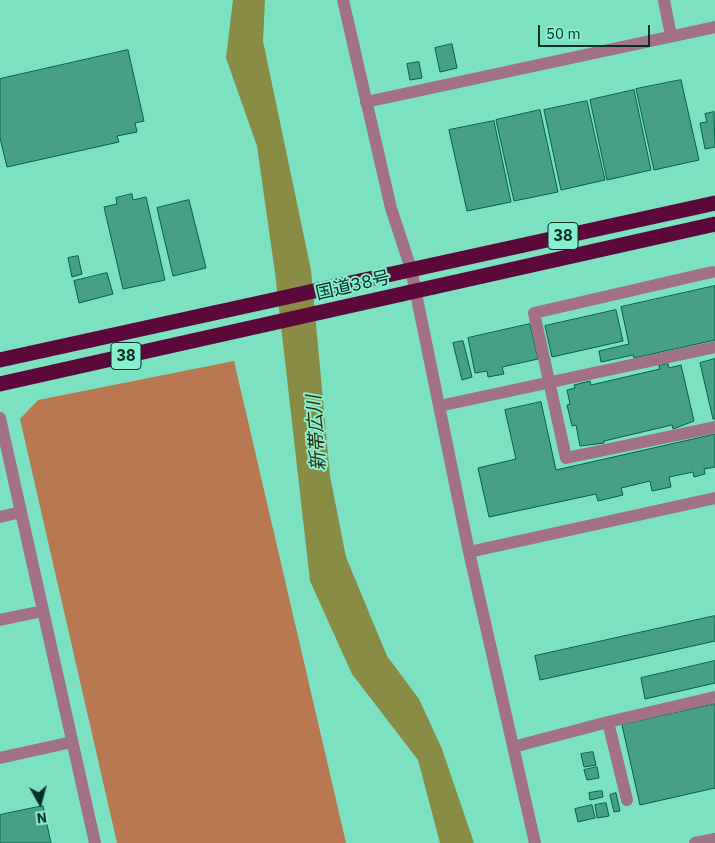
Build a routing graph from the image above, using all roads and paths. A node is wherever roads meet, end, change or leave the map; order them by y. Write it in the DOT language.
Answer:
graph roads {
  1 [pos="343,0"];
  2 [pos="664,0"];
  3 [pos="715,27"];
  4 [pos="671,36"];
  5 [pos="366,102"];
  6 [pos="715,203"];
  7 [pos="715,224"];
  8 [pos="411,269"];
  9 [pos="712,272"];
  10 [pos="416,291"];
  11 [pos="715,347"];
  12 [pos="0,360"];
  13 [pos="550,382"];
  14 [pos="0,384"];
  15 [pos="439,406"];
  16 [pos="0,418"];
  17 [pos="715,426"];
  18 [pos="715,498"];
  19 [pos="21,512"];
  20 [pos="0,517"];
  21 [pos="469,552"];
  22 [pos="43,610"];
  23 [pos="0,620"];
  24 [pos="715,696"];
  25 [pos="608,722"];
  26 [pos="72,742"];
  27 [pos="513,747"];
  28 [pos="0,758"];
  29 [pos="627,800"];
  30 [pos="715,839"];
  31 [pos="95,843"];
  32 [pos="535,843"];
  33 [pos="695,843"];
  1 -- 5 [label="street"];
  2 -- 4 [label="street"];
  3 -- 4 [label="street"];
  4 -- 5 [label="street"];
  5 -- 8 [label="street"];
  6 -- 8 [label="highway, 国道38号 / 38"];
  7 -- 10 [label="highway, 国道38号 / 38"];
  8 -- 10 [label="street"];
  8 -- 12 [label="highway, 国道38号 / 38"];
  9 -- 13 [label="street"];
  10 -- 14 [label="highway, 国道38号 / 38"];
  10 -- 15 [label="street"];
  11 -- 13 [label="street"];
  13 -- 15 [label="street"];
  13 -- 17 [label="street"];
  15 -- 21 [label="street"];
  16 -- 19 [label="street"];
  18 -- 21 [label="street"];
  19 -- 20 [label="street"];
  19 -- 22 [label="street"];
  21 -- 27 [label="street"];
  22 -- 23 [label="street"];
  22 -- 26 [label="street"];
  24 -- 25 [label="street"];
  25 -- 27 [label="street"];
  25 -- 29 [label="street"];
  26 -- 28 [label="street"];
  26 -- 31 [label="street"];
  27 -- 32 [label="street"];
  30 -- 33 [label="street"];
}
